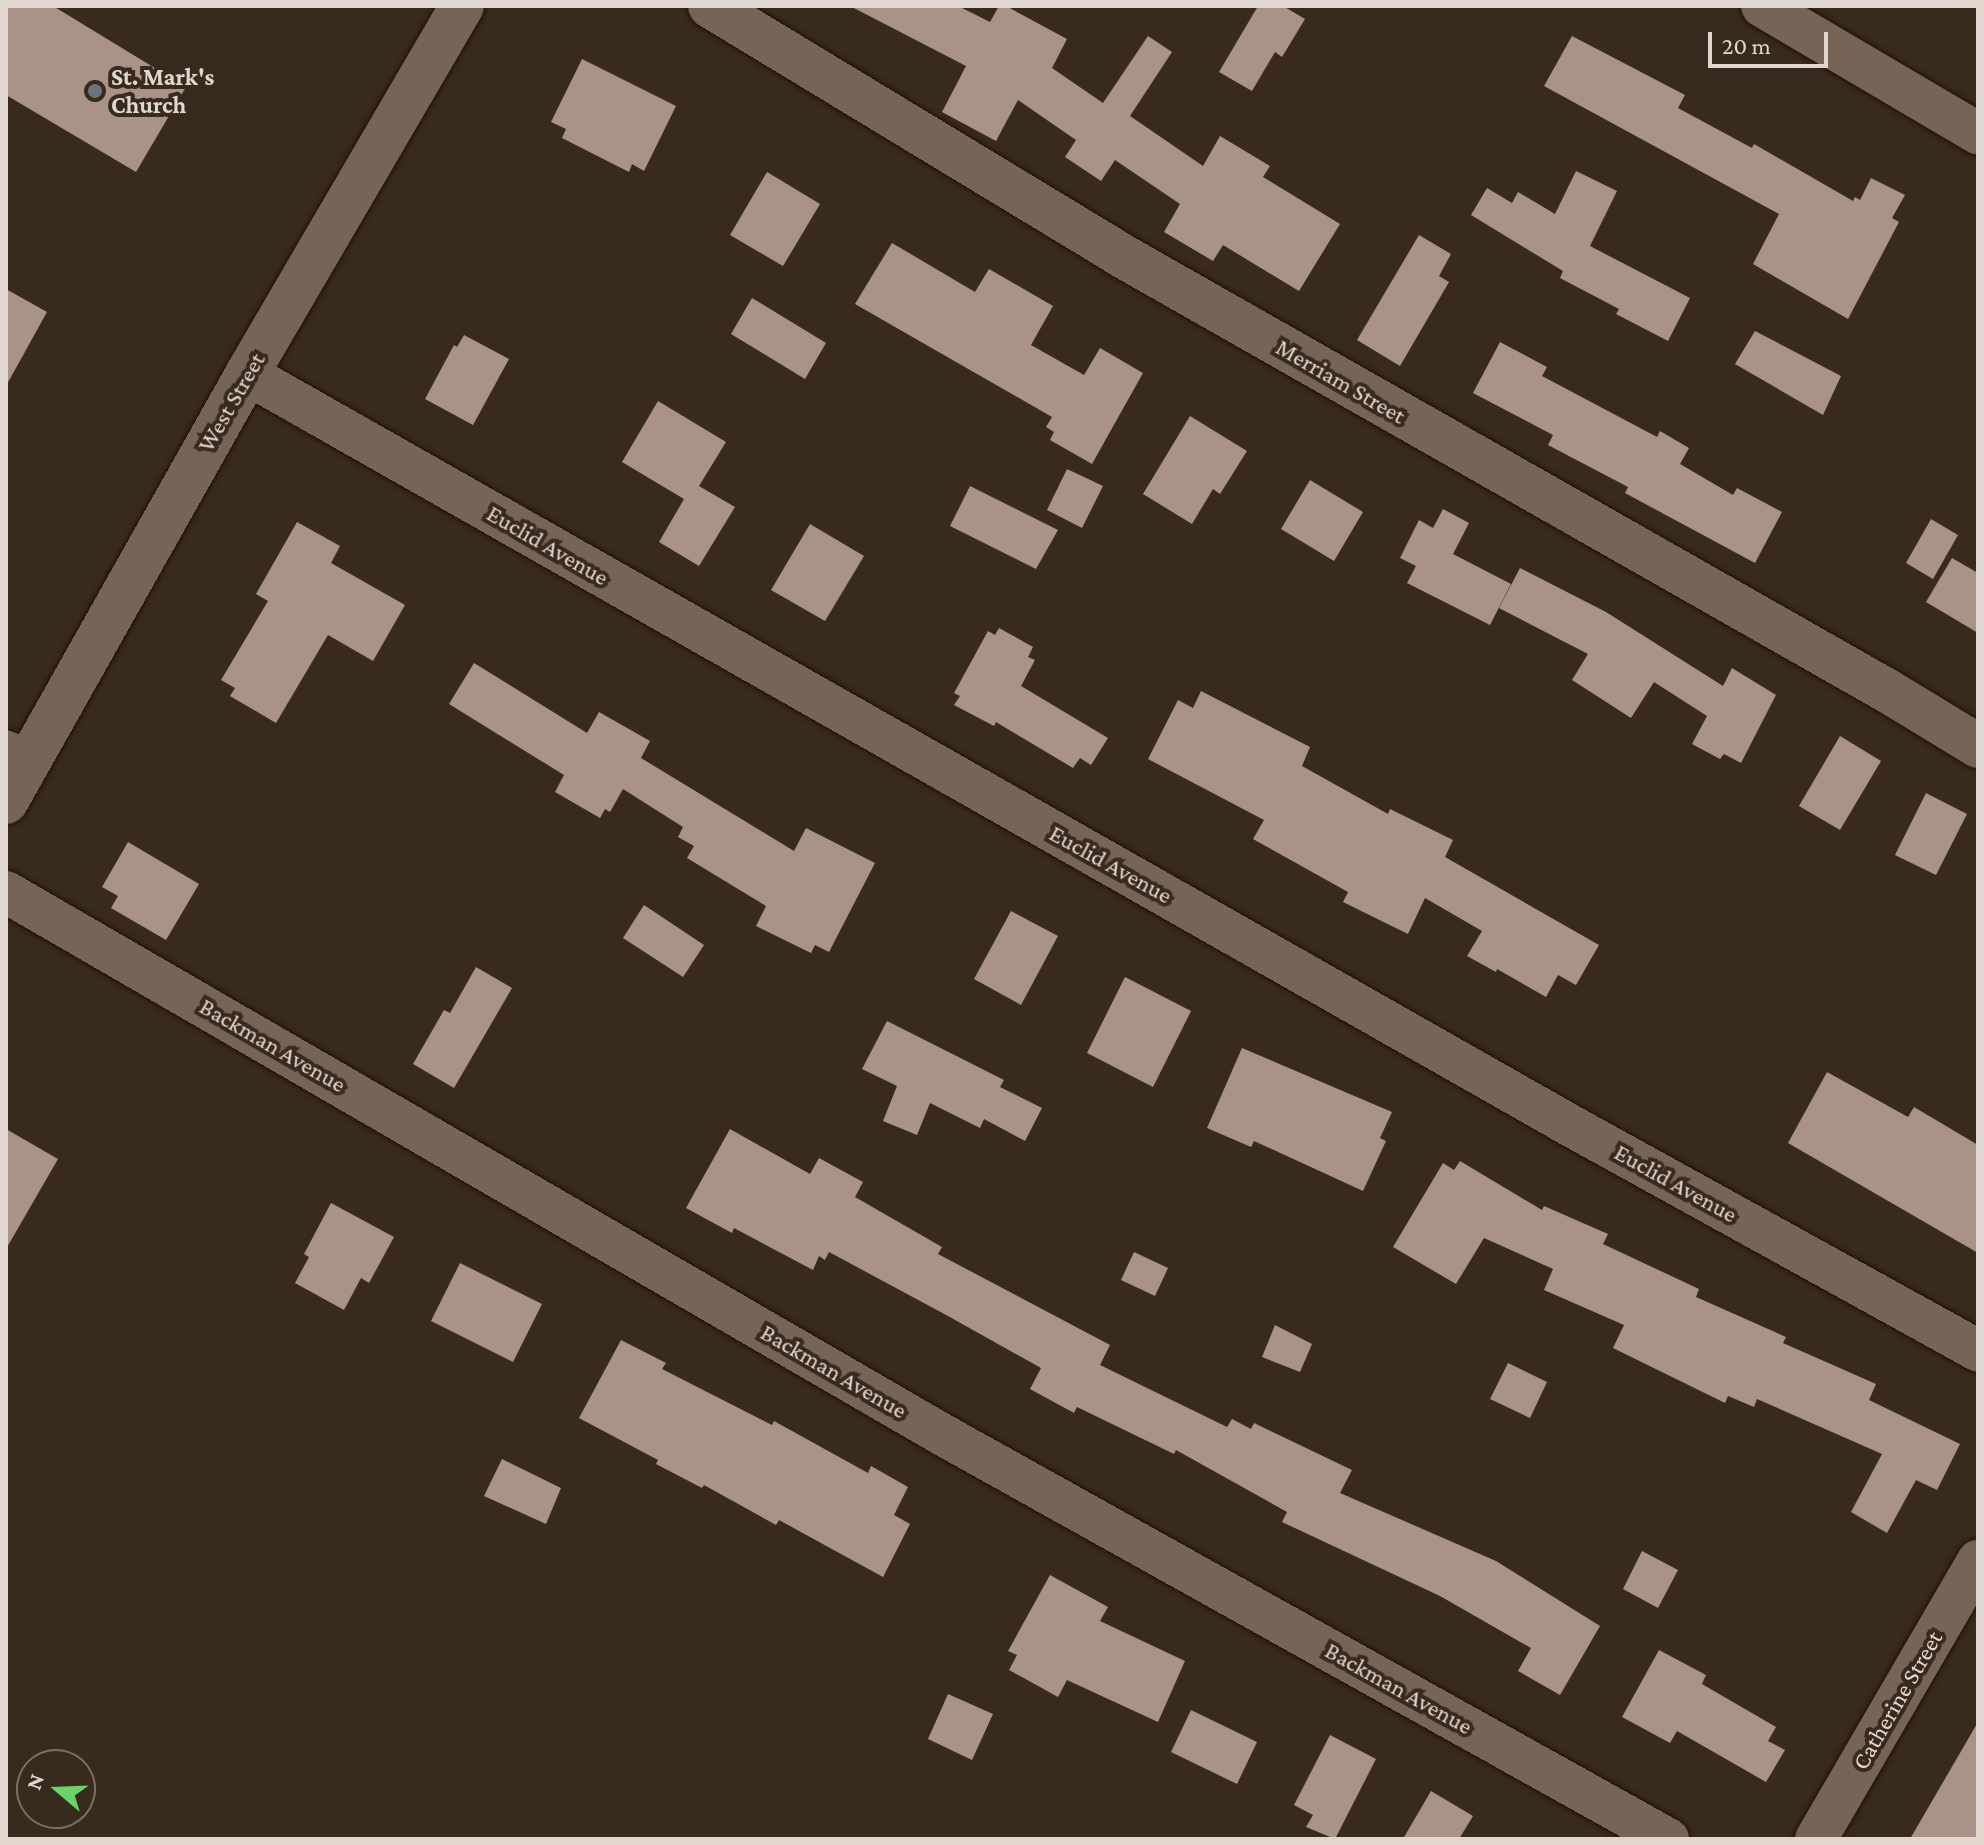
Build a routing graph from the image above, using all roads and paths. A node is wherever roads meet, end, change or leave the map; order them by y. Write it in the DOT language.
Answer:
graph roads {
  1 [pos="710,6"];
  2 [pos="1762,6"];
  3 [pos="454,9"];
  4 [pos="1978,133"];
  5 [pos="247,374"];
  6 [pos="20,746"];
  7 [pos="1978,746"];
  8 [pos="6,802"];
  9 [pos="6,892"];
  10 [pos="1978,1351"];
  11 [pos="1978,1561"];
  12 [pos="1668,1839"];
  13 [pos="1816,1839"];
  1 -- 7 [label="street, Merriam Street"];
  2 -- 4 [label="street"];
  3 -- 5 [label="street, West Street"];
  5 -- 6 [label="street, West Street"];
  5 -- 10 [label="street, Euclid Avenue"];
  6 -- 8 [label="street, West Street"];
  9 -- 12 [label="street, Backman Avenue"];
  11 -- 13 [label="street, Catherine Street"];
}
